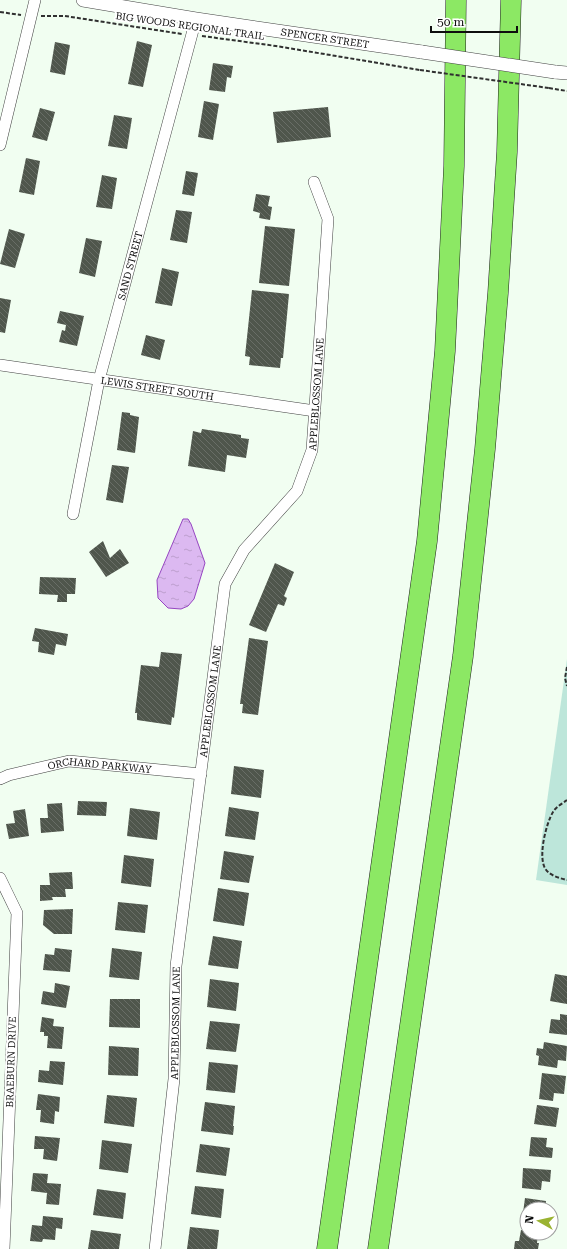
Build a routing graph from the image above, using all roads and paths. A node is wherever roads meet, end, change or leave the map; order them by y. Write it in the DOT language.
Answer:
graph roads {
  1 [pos="35,0"];
  2 [pos="82,0"];
  3 [pos="456,0"];
  4 [pos="511,0"];
  5 [pos="0,12"];
  6 [pos="31,16"];
  7 [pos="196,19"];
  8 [pos="192,35"];
  9 [pos="561,72"];
  10 [pos="567,91"];
  11 [pos="0,145"];
  12 [pos="314,182"];
  13 [pos="0,365"];
  14 [pos="100,380"];
  15 [pos="315,411"];
  16 [pos="73,514"];
  17 [pos="567,667"];
  18 [pos="567,686"];
  19 [pos="201,774"];
  20 [pos="0,779"];
  21 [pos="567,800"];
  22 [pos="0,878"];
  23 [pos="567,880"];
  24 [pos="4,1249"];
  25 [pos="155,1249"];
  26 [pos="327,1249"];
  27 [pos="378,1249"];
  1 -- 6 [label="street"];
  2 -- 7 [label="street, SPENCER STREET"];
  3 -- 26 [label="highway"];
  4 -- 27 [label="highway"];
  5 -- 6 [label="path, BIG WOODS REGIONAL TRAIL"];
  6 -- 8 [label="path, BIG WOODS REGIONAL TRAIL"];
  6 -- 11 [label="street"];
  7 -- 8 [label="street, SAND STREET"];
  7 -- 9 [label="street, SPENCER STREET, bridge"];
  8 -- 10 [label="path, BIG WOODS REGIONAL TRAIL, bridge"];
  8 -- 14 [label="street, SAND STREET"];
  12 -- 15 [label="street, APPLEBLOSSOM LANE"];
  13 -- 14 [label="street, LEWIS STREET SOUTH"];
  14 -- 15 [label="street, LEWIS STREET SOUTH"];
  14 -- 16 [label="street, SAND STREET"];
  15 -- 19 [label="street, APPLEBLOSSOM LANE"];
  17 -- 18 [label="path"];
  19 -- 20 [label="street, ORCHARD PARKWAY"];
  19 -- 25 [label="street, APPLEBLOSSOM LANE"];
  21 -- 23 [label="path"];
  22 -- 24 [label="street, BRAEBURN DRIVE"];
}
